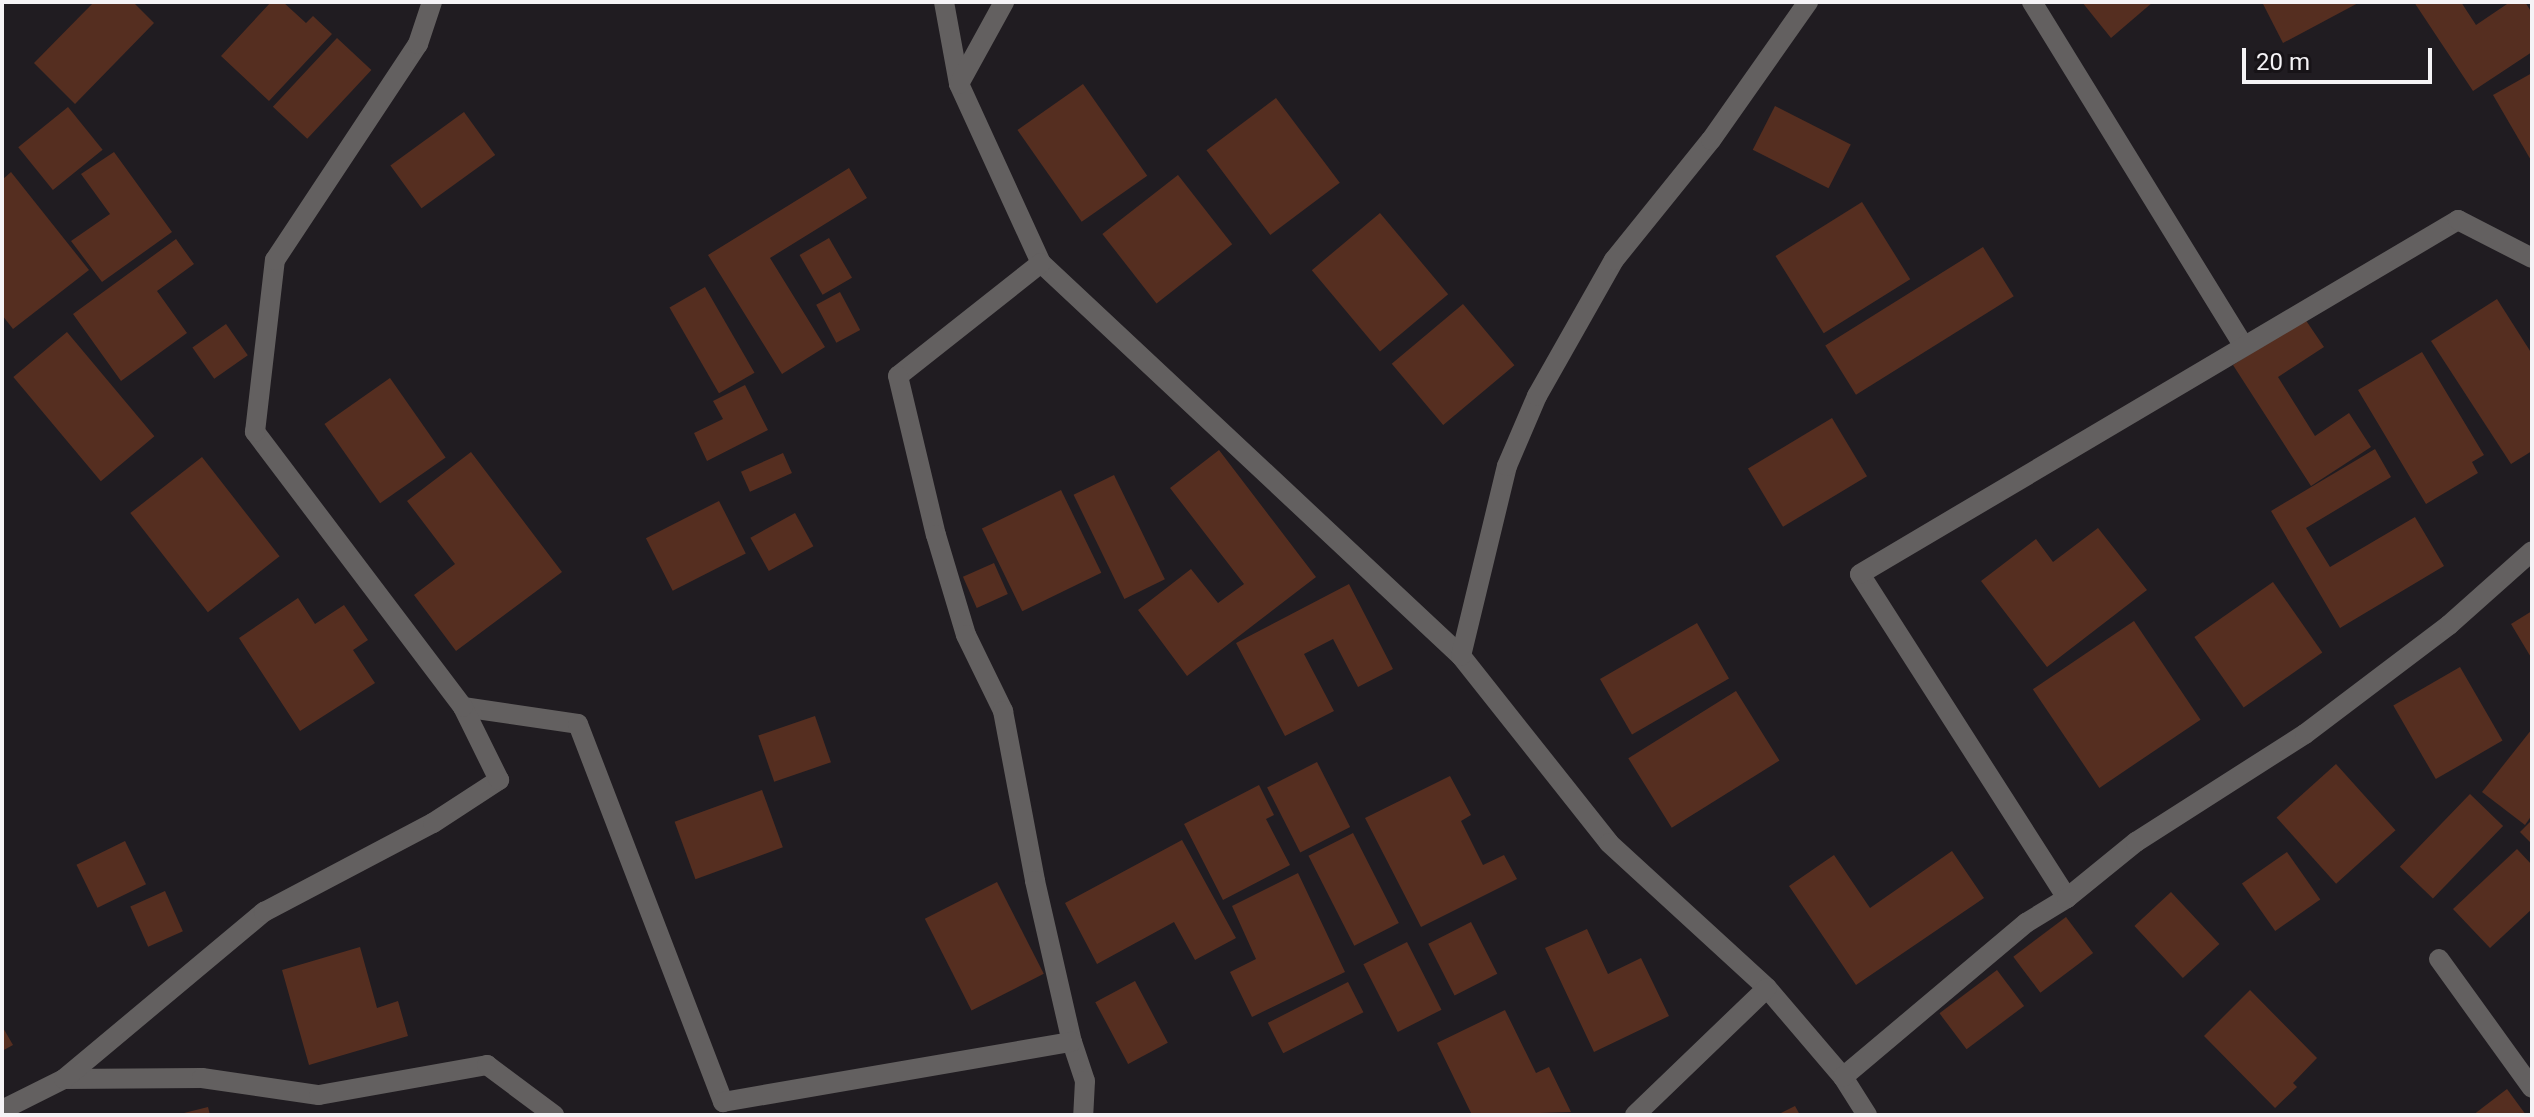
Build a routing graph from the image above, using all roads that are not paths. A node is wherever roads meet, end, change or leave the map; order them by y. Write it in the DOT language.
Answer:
graph roads {
  1 [pos="432,2"];
  2 [pos="944,2"];
  3 [pos="1004,2"];
  4 [pos="1808,2"];
  5 [pos="2032,2"];
  6 [pos="959,84"];
  7 [pos="2532,258"];
  8 [pos="1041,263"];
  9 [pos="2244,346"];
  10 [pos="2532,551"];
  11 [pos="1461,656"];
  12 [pos="463,707"];
  13 [pos="2067,898"];
  14 [pos="2439,959"];
  15 [pos="1767,988"];
  16 [pos="1072,1042"];
  17 [pos="1843,1077"];
  18 [pos="64,1079"];
  19 [pos="2532,1088"];
  20 [pos="2,1110"];
  21 [pos="554,1115"];
  22 [pos="1083,1115"];
  23 [pos="1635,1115"];
  24 [pos="1867,1115"];
  1 -- 12 [label="street"];
  2 -- 6 [label="street"];
  3 -- 6 [label="street"];
  4 -- 11 [label="street"];
  5 -- 9 [label="street"];
  6 -- 8 [label="street"];
  7 -- 9 [label="street"];
  8 -- 11 [label="street"];
  8 -- 16 [label="street"];
  9 -- 13 [label="street"];
  10 -- 13 [label="street"];
  11 -- 15 [label="street"];
  12 -- 16 [label="street"];
  12 -- 18 [label="street"];
  13 -- 17 [label="street"];
  14 -- 19 [label="street"];
  15 -- 17 [label="street"];
  15 -- 23 [label="street"];
  16 -- 22 [label="street"];
  17 -- 24 [label="street"];
  18 -- 20 [label="street"];
  18 -- 21 [label="street"];
}
